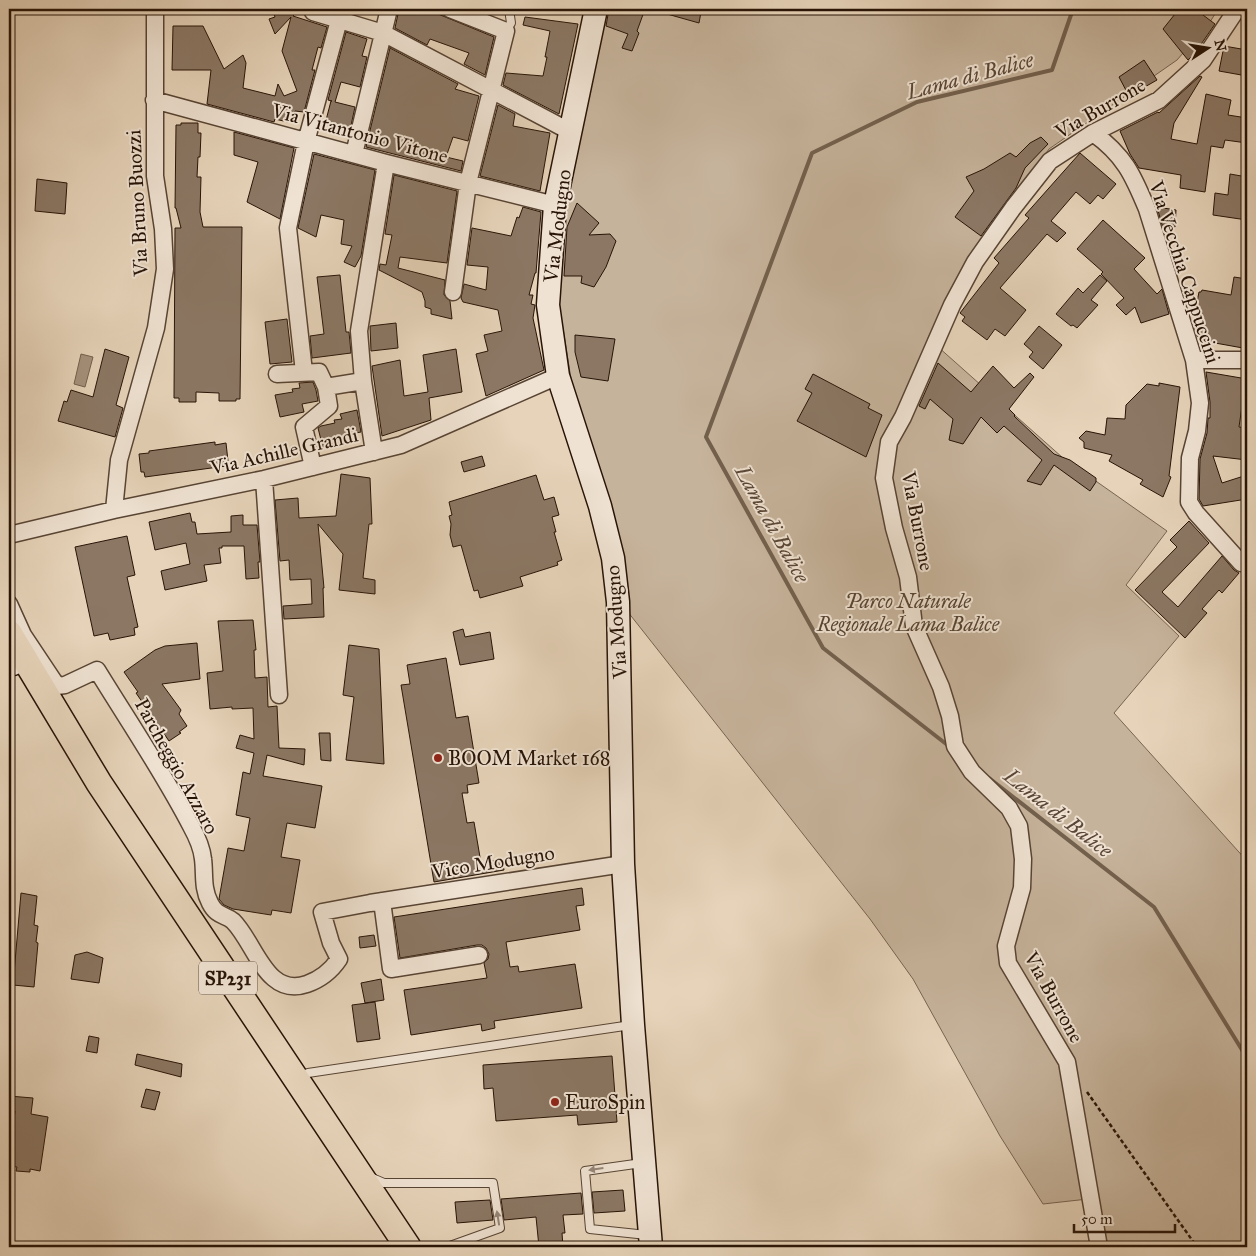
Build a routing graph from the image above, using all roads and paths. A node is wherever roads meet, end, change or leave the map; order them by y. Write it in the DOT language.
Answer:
graph roads {
  1 [pos="155,9"];
  2 [pos="389,9"];
  3 [pos="450,9"];
  4 [pos="508,9"];
  5 [pos="596,9"];
  6 [pos="1237,9"];
  7 [pos="313,12"];
  8 [pos="339,20"];
  9 [pos="506,31"];
  10 [pos="383,33"];
  11 [pos="491,89"];
  12 [pos="154,100"];
  13 [pos="571,132"];
  14 [pos="1093,133"];
  15 [pos="306,142"];
  16 [pos="354,154"];
  17 [pos="386,163"];
  18 [pos="468,184"];
  19 [pos="555,205"];
  20 [pos="453,292"];
  21 [pos="1194,360"];
  22 [pos="1247,360"];
  23 [pos="304,372"];
  24 [pos="276,374"];
  25 [pos="558,376"];
  26 [pos="363,381"];
  27 [pos="326,386"];
  28 [pos="374,452"];
  29 [pos="313,467"];
  30 [pos="264,479"];
  31 [pos="114,510"];
  32 [pos="9,535"];
  33 [pos="1247,564"];
  34 [pos="9,604"];
  35 [pos="13,631"];
  36 [pos="10,662"];
  37 [pos="279,695"];
  38 [pos="99,783"];
  39 [pos="624,864"];
  40 [pos="376,902"];
  41 [pos="479,955"];
  42 [pos="633,1025"];
  43 [pos="297,1080"];
  44 [pos="1083,1086"];
  45 [pos="644,1162"];
  46 [pos="358,1172"];
  47 [pos="651,1241"];
  48 [pos="408,1247"];
  49 [pos="447,1247"];
  50 [pos="1099,1247"];
  51 [pos="1197,1247"];
  1 -- 12 [label="street, Via Bruno Buozzi"];
  2 -- 10 [label="street"];
  3 -- 9 [label="street"];
  4 -- 9 [label="lane"];
  5 -- 13 [label="street, Via Modugno"];
  6 -- 14 [label="street, Via Burrone"];
  7 -- 8 [label="street"];
  8 -- 10 [label="street"];
  8 -- 15 [label="street"];
  9 -- 11 [label="street"];
  10 -- 11 [label="street"];
  10 -- 16 [label="street"];
  11 -- 13 [label="street"];
  11 -- 18 [label="street"];
  12 -- 15 [label="street, Via Vitantonio Vitone"];
  12 -- 31 [label="street, Via Bruno Buozzi"];
  13 -- 19 [label="street, Via Modugno"];
  14 -- 21 [label="street, Via Vecchia Cappuccini"];
  14 -- 50 [label="street, Via Burrone"];
  15 -- 16 [label="street, Via Vitantonio Vitone"];
  15 -- 23 [label="street"];
  16 -- 17 [label="street, Via Vitantonio Vitone"];
  17 -- 18 [label="street, Via Vitantonio Vitone"];
  17 -- 26 [label="street"];
  18 -- 19 [label="street, Via Vitantonio Vitone"];
  18 -- 20 [label="street"];
  19 -- 25 [label="street, Via Modugno"];
  21 -- 22 [label="street"];
  21 -- 33 [label="street, Via Vecchia Cappuccini"];
  23 -- 24 [label="street"];
  23 -- 27 [label="street"];
  25 -- 28 [label="street, Via Achille Grandi"];
  25 -- 39 [label="street, Via Modugno"];
  26 -- 27 [label="street"];
  26 -- 28 [label="street"];
  27 -- 29 [label="street"];
  28 -- 29 [label="street, Via Achille Grandi"];
  29 -- 30 [label="street, Via Achille Grandi"];
  30 -- 31 [label="street, Via Achille Grandi"];
  30 -- 37 [label="street"];
  31 -- 32 [label="street, Via Achille Grandi"];
  34 -- 35 [label="street"];
  35 -- 38 [label="main road, SP231"];
  35 -- 40 [label="street, Parcheggio Azzaro"];
  36 -- 38 [label="main road, SP231"];
  38 -- 43 [label="main road, SP231"];
  39 -- 40 [label="street, Vico Modugno"];
  39 -- 42 [label="street, Via Modugno"];
  40 -- 41 [label="street"];
  42 -- 43 [label="lane"];
  42 -- 45 [label="street, Via Modugno"];
  43 -- 46 [label="main road, SP231"];
  44 -- 51 [label="path"];
  45 -- 47 [label="street, Via Modugno"];
  45 -- 47 [label="lane, one-way"];
  46 -- 48 [label="main road, SP231"];
  49 -- 46 [label="lane, one-way"];
}
